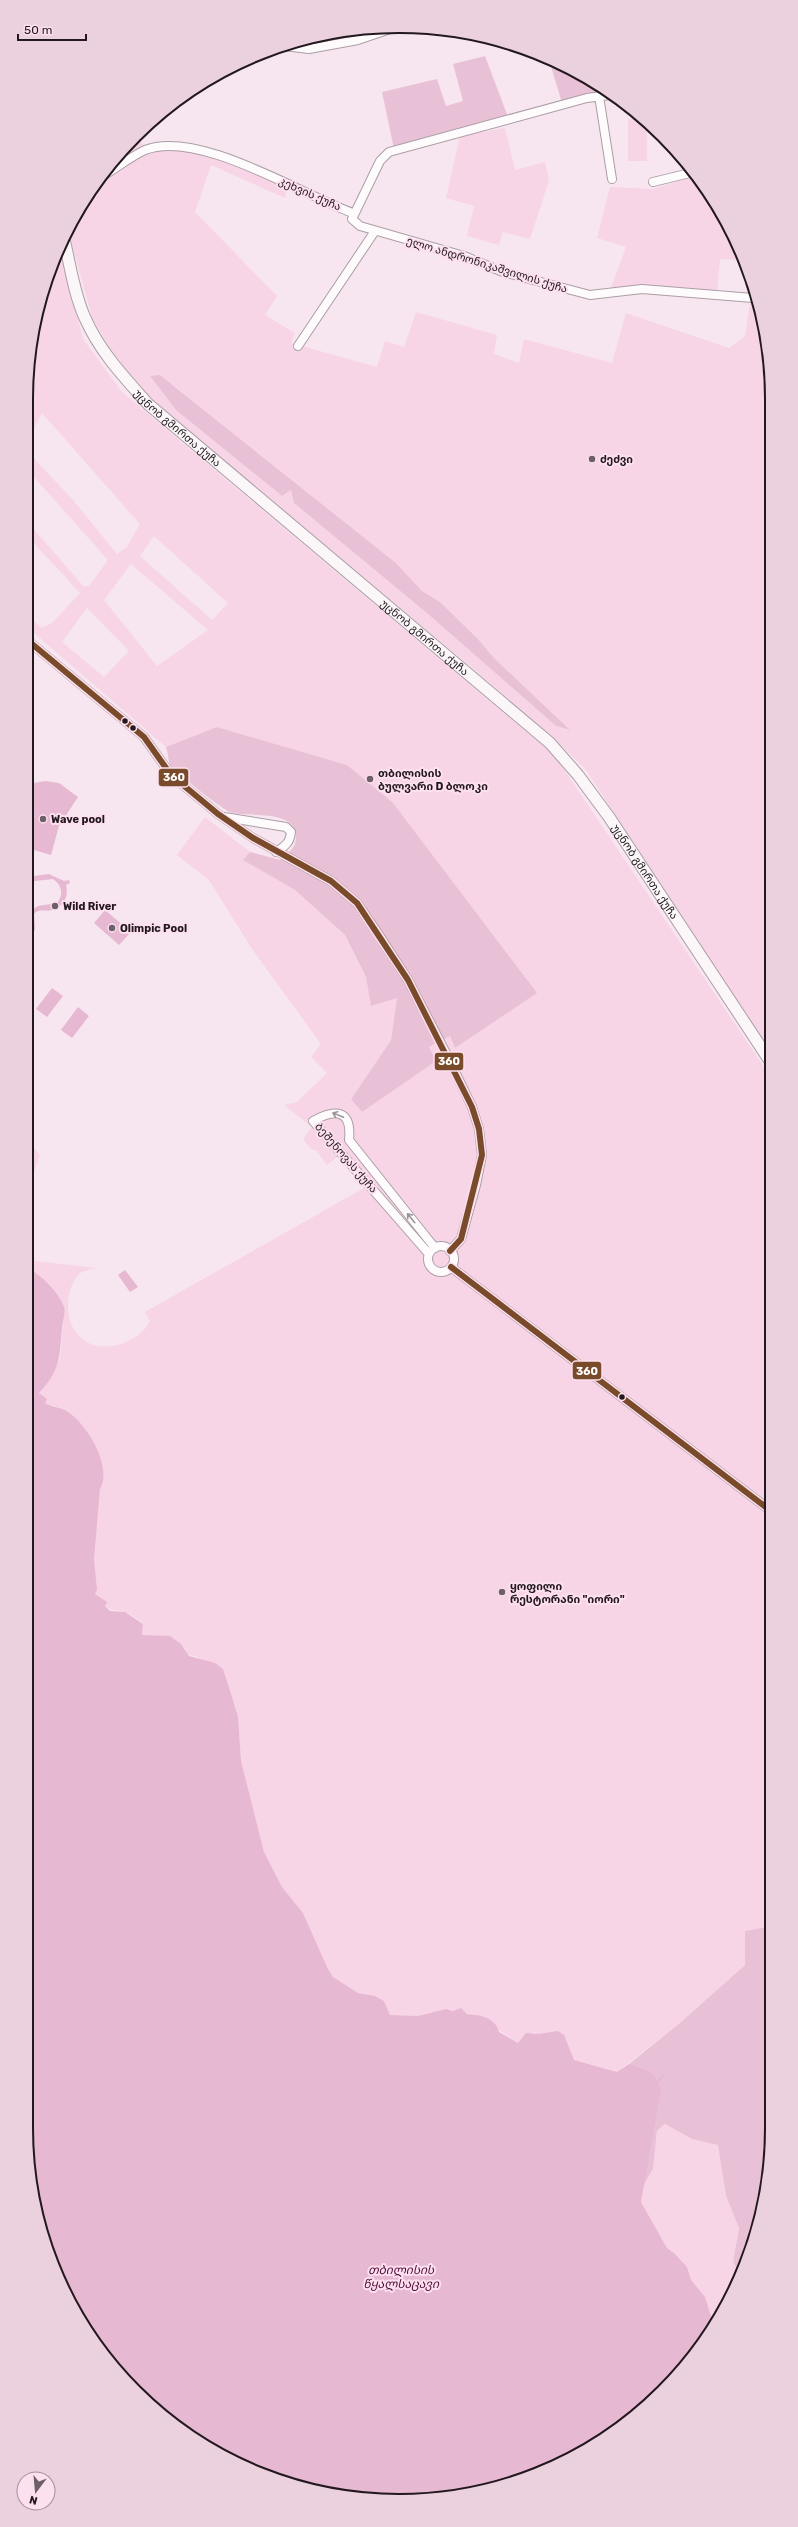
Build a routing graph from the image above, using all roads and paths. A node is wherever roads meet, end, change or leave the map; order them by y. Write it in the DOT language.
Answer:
graph roads {
  1 [pos="376,34"];
  2 [pos="296,47"];
  3 [pos="599,96"];
  4 [pos="603,96"];
  5 [pos="116,168"];
  6 [pos="687,174"];
  7 [pos="612,179"];
  8 [pos="653,182"];
  9 [pos="353,213"];
  10 [pos="375,231"];
  11 [pos="66,248"];
  12 [pos="751,298"];
  13 [pos="298,346"];
  14 [pos="33,645"];
  15 [pos="222,817"];
  16 [pos="276,852"];
  17 [pos="765,1053"];
  18 [pos="432,1251"];
  19 [pos="450,1251"];
  20 [pos="451,1266"];
  21 [pos="765,1506"];
  1 -- 2 [label="street"];
  3 -- 4 [label="street, კეხვის ქუჩა"];
  3 -- 7 [label="street"];
  3 -- 9 [label="street, კეხვის ქუჩა"];
  5 -- 9 [label="street, კეხვის ქუჩა"];
  6 -- 8 [label="street"];
  9 -- 10 [label="street, ელო ანდრონიკაშვილის ქუჩა"];
  10 -- 12 [label="street, ელო ანდრონიკაშვილის ქუჩა"];
  10 -- 13 [label="street"];
  11 -- 17 [label="main road, უცნობ გმირთა ქუჩა"];
  14 -- 15 [label="street"];
  15 -- 16 [label="street"];
  15 -- 16 [label="street"];
  16 -- 19 [label="street"];
  18 -- 18 [label="street, ბეშენოვას ქუჩა, one-way"];
  18 -- 19 [label="street"];
  18 -- 20 [label="street"];
  19 -- 20 [label="street"];
  20 -- 21 [label="street"];
}
